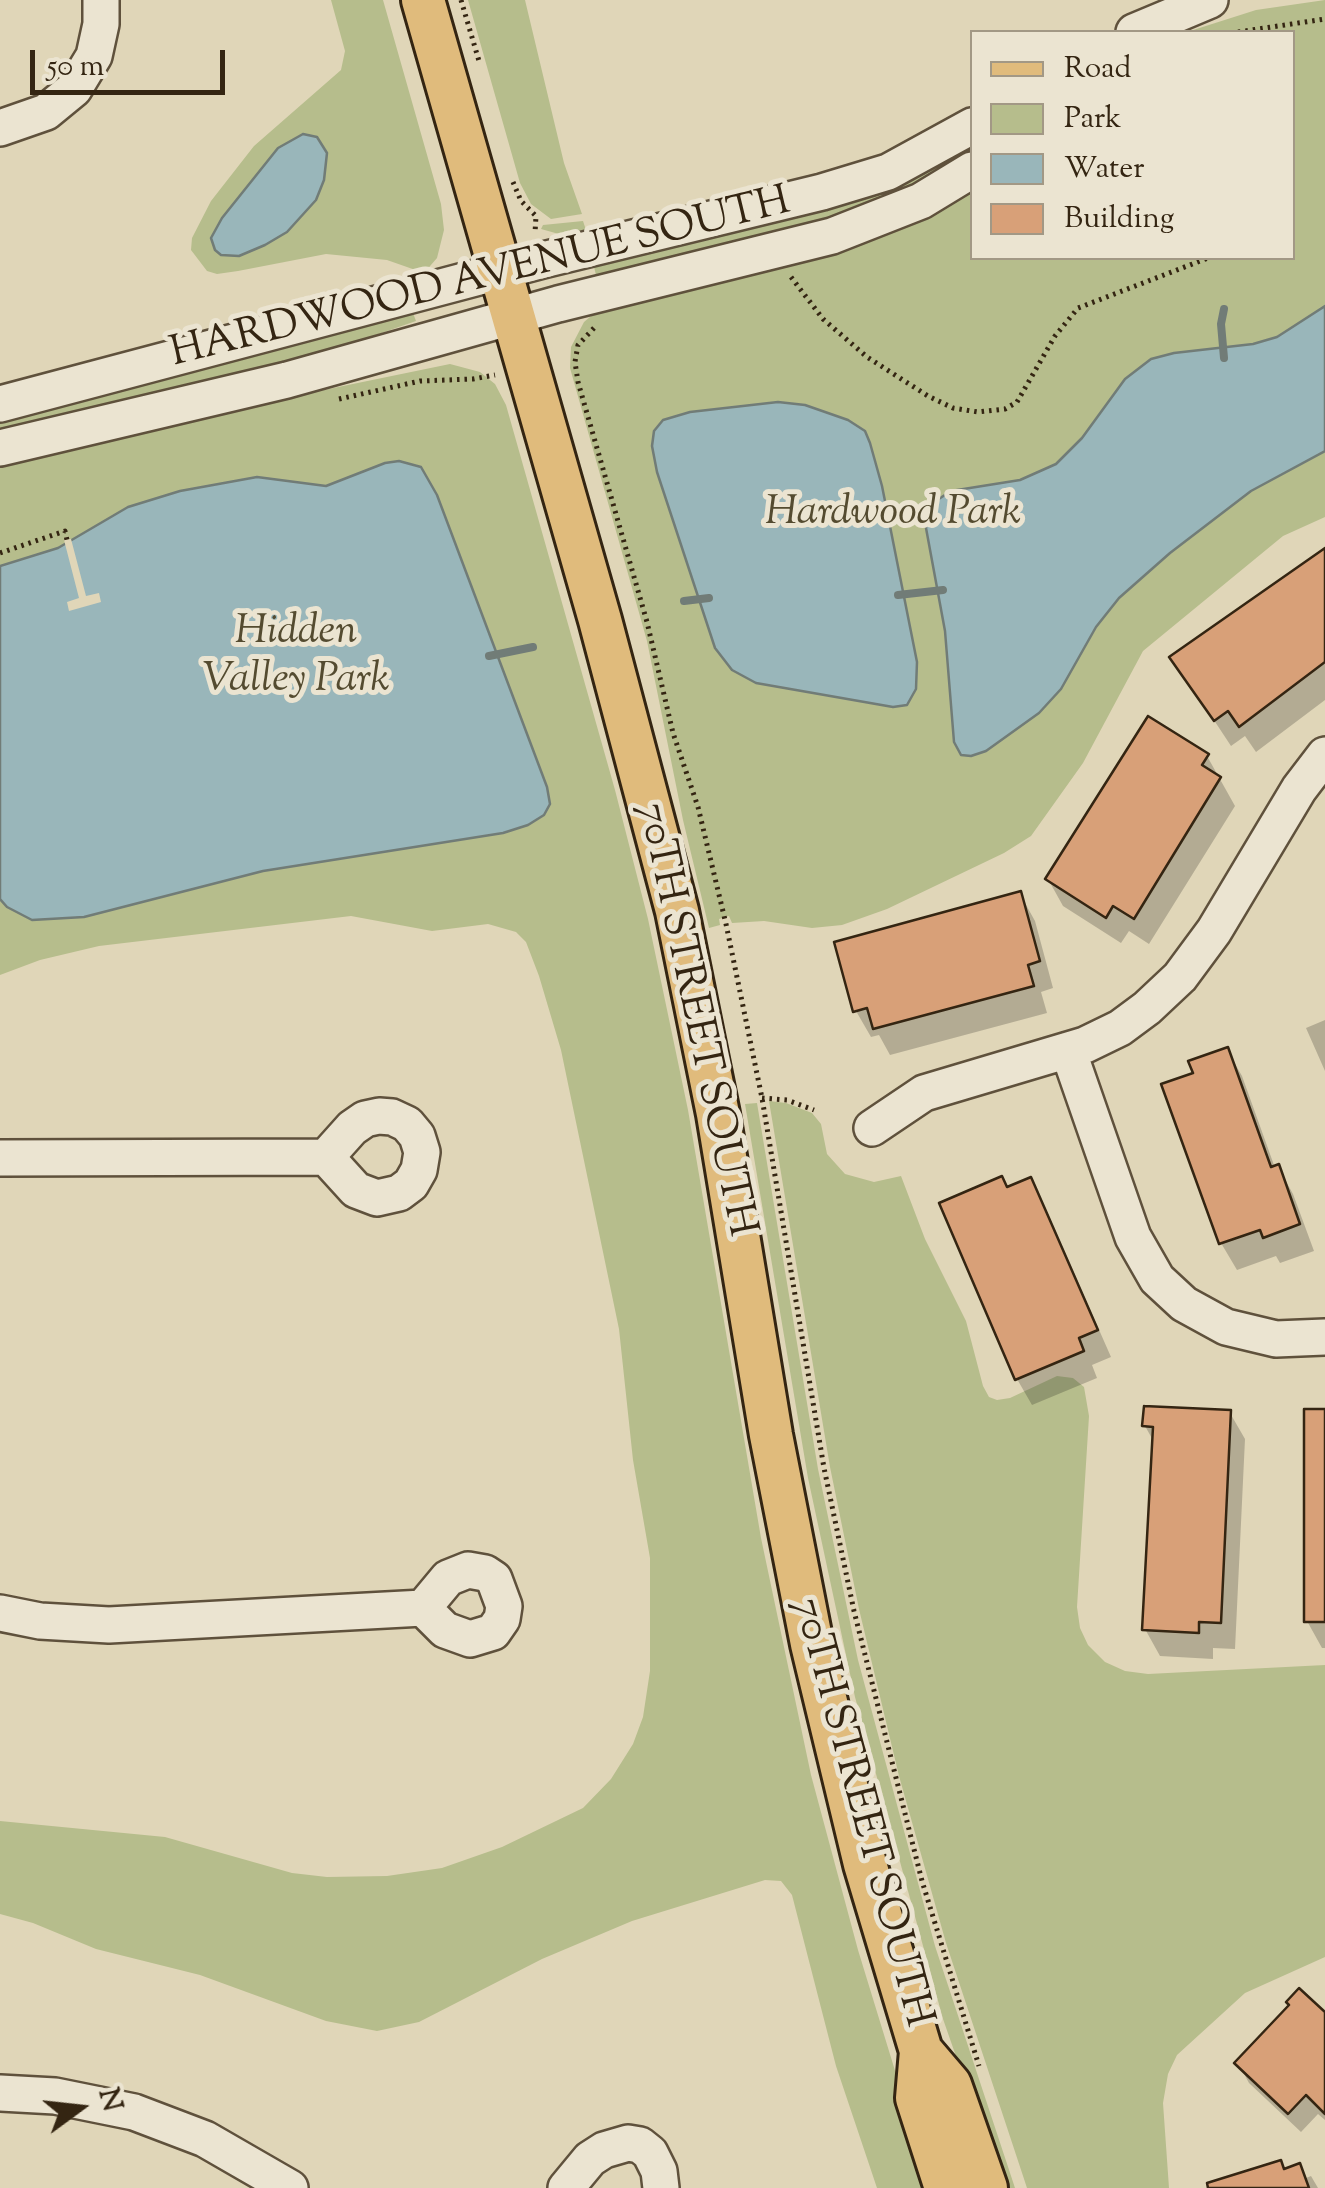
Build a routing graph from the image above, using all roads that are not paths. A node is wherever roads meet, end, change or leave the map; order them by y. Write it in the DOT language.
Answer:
graph roads {
  1 [pos="101,0"];
  2 [pos="423,0"];
  3 [pos="1210,0"];
  4 [pos="1139,30"];
  5 [pos="970,127"];
  6 [pos="0,128"];
  7 [pos="970,171"];
  8 [pos="500,272"];
  9 [pos="513,317"];
  10 [pos="0,404"];
  11 [pos="0,448"];
  12 [pos="1325,756"];
  13 [pos="1068,1050"];
  14 [pos="872,1128"];
  15 [pos="326,1157"];
  16 [pos="0,1158"];
  17 [pos="1325,1338"];
  18 [pos="423,1608"];
  19 [pos="0,1613"];
  20 [pos="920,2051"];
  21 [pos="0,2094"];
  22 [pos="290,2188"];
  23 [pos="566,2188"];
  24 [pos="660,2188"];
  25 [pos="946,2188"];
  26 [pos="986,2188"];
  1 -- 6 [label="street"];
  2 -- 8 [label="main road, 70TH STREET SOUTH"];
  3 -- 4 [label="street"];
  5 -- 8 [label="street, HARDWOOD AVENUE SOUTH"];
  7 -- 9 [label="street, HARDWOOD AVENUE SOUTH"];
  8 -- 9 [label="main road, 70TH STREET SOUTH"];
  8 -- 10 [label="street, HARDWOOD AVENUE SOUTH"];
  9 -- 11 [label="street, HARDWOOD AVENUE SOUTH"];
  9 -- 20 [label="main road, 70TH STREET SOUTH"];
  12 -- 13 [label="street"];
  13 -- 14 [label="street"];
  13 -- 17 [label="street"];
  15 -- 16 [label="street"];
  18 -- 19 [label="street"];
  20 -- 25 [label="main road, 70TH STREET SOUTH"];
  20 -- 26 [label="main road, 70TH STREET SOUTH"];
  21 -- 22 [label="street"];
  23 -- 24 [label="street"];
}
